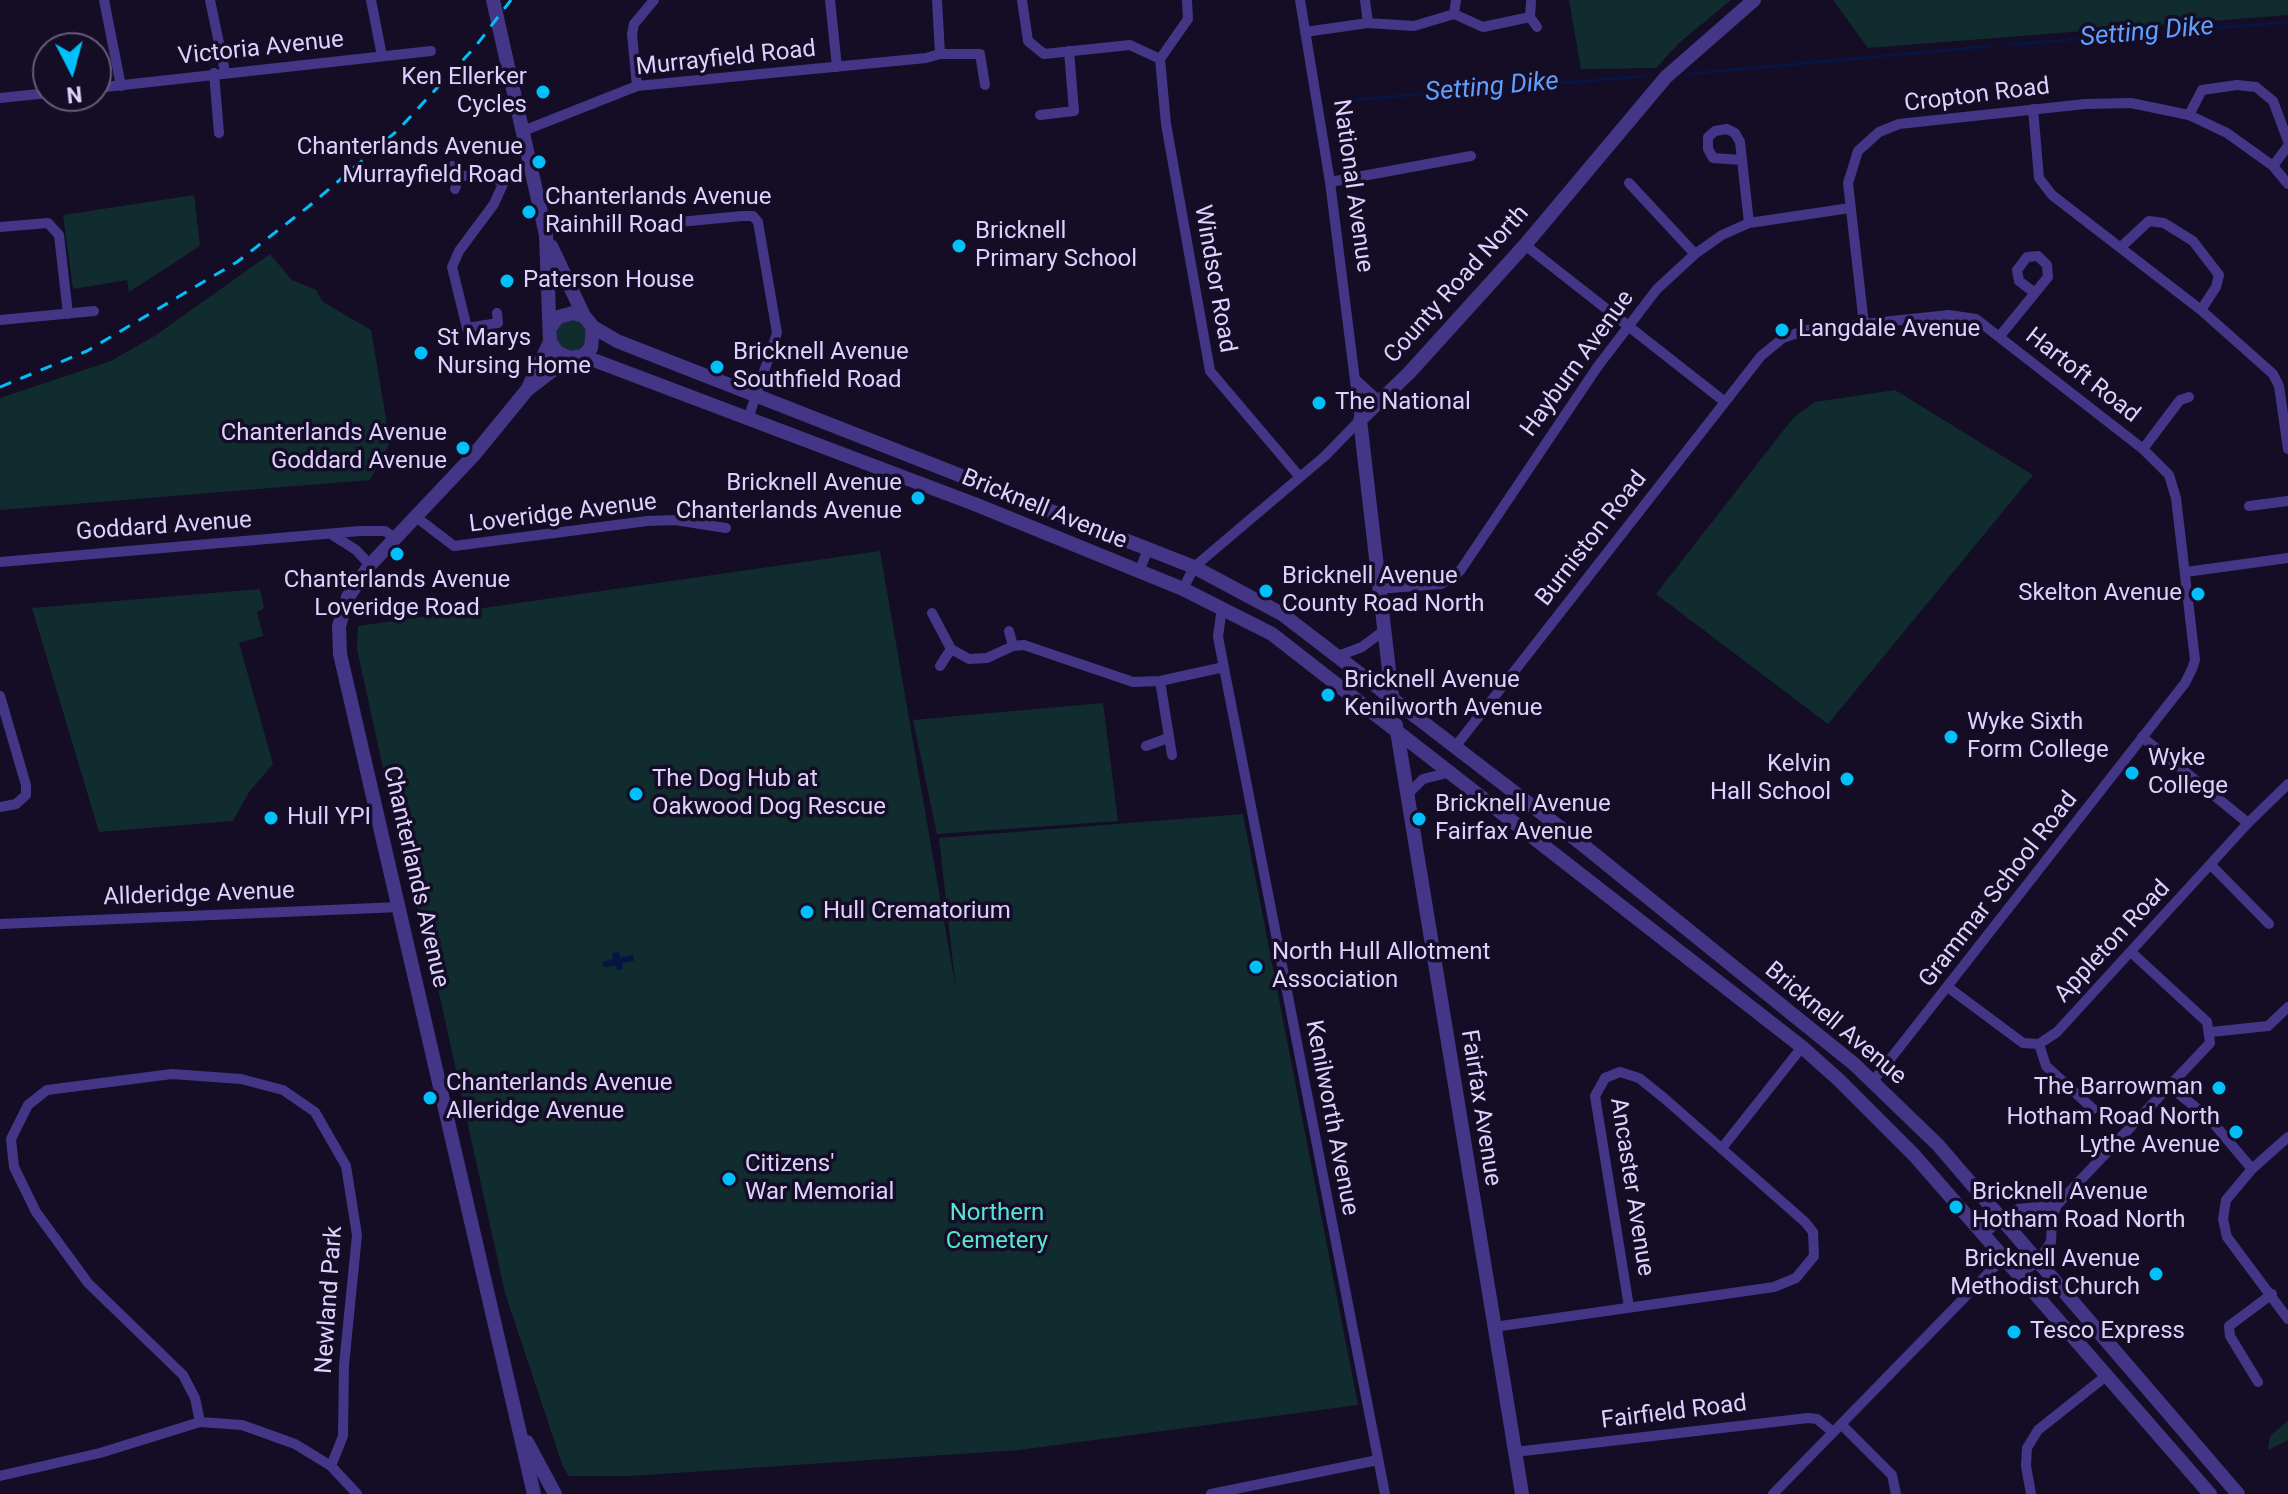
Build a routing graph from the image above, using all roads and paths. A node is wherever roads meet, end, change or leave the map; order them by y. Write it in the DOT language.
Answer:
graph roads {
  1 [pos="104,0"];
  2 [pos="210,0"];
  3 [pos="371,0"];
  4 [pos="493,0"];
  5 [pos="654,0"];
  6 [pos="830,0"];
  7 [pos="937,0"];
  8 [pos="1022,0"];
  9 [pos="1187,0"];
  10 [pos="1300,0"];
  11 [pos="1365,0"];
  12 [pos="1456,0"];
  13 [pos="1754,0"];
  14 [pos="1531,2"];
  15 [pos="1454,14"];
  16 [pos="1530,17"];
  17 [pos="1368,23"];
  18 [pos="1537,27"];
  19 [pos="1305,32"];
  20 [pos="431,51"];
  21 [pos="1069,51"];
  22 [pos="940,54"];
  23 [pos="382,56"];
  24 [pos="1160,59"];
  25 [pos="837,67"];
  26 [pos="220,72"];
  27 [pos="985,85"];
  28 [pos="121,86"];
  29 [pos="637,86"];
  30 [pos="112,87"];
  31 [pos="32,95"];
  32 [pos="0,98"];
  33 [pos="2033,109"];
  34 [pos="1040,115"];
  35 [pos="2189,115"];
  36 [pos="523,131"];
  37 [pos="219,133"];
  38 [pos="2288,144"];
  39 [pos="1471,156"];
  40 [pos="1741,160"];
  41 [pos="531,164"];
  42 [pos="452,166"];
  43 [pos="2273,166"];
  44 [pos="459,176"];
  45 [pos="502,182"];
  46 [pos="1330,182"];
  47 [pos="1629,183"];
  48 [pos="2288,184"];
  49 [pos="455,189"];
  50 [pos="1850,208"];
  51 [pos="669,223"];
  52 [pos="1749,223"];
  53 [pos="0,227"];
  54 [pos="546,235"];
  55 [pos="1525,245"];
  56 [pos="2121,247"];
  57 [pos="1695,254"];
  58 [pos="2035,293"];
  59 [pos="2201,310"];
  60 [pos="94,311"];
  61 [pos="497,313"];
  62 [pos="68,314"];
  63 [pos="0,320"];
  64 [pos="588,321"];
  65 [pos="552,325"];
  66 [pos="1864,325"];
  67 [pos="1627,327"];
  68 [pos="1999,337"];
  69 [pos="550,342"];
  70 [pos="1761,356"];
  71 [pos="576,357"];
  72 [pos="1356,380"];
  73 [pos="2283,385"];
  74 [pos="527,390"];
  75 [pos="757,394"];
  76 [pos="2189,397"];
  77 [pos="1380,402"];
  78 [pos="1725,402"];
  79 [pos="749,416"];
  80 [pos="1360,420"];
  81 [pos="2143,449"];
  82 [pos="2288,449"];
  83 [pos="1299,476"];
  84 [pos="969,477"];
  85 [pos="960,499"];
  86 [pos="2288,501"];
  87 [pos="2249,506"];
  88 [pos="416,517"];
  89 [pos="726,528"];
  90 [pos="331,534"];
  91 [pos="396,539"];
  92 [pos="1148,549"];
  93 [pos="2288,558"];
  94 [pos="0,562"];
  95 [pos="370,565"];
  96 [pos="1194,567"];
  97 [pos="1139,572"];
  98 [pos="2186,572"];
  99 [pos="1183,589"];
  100 [pos="1378,589"];
  101 [pos="1222,607"];
  102 [pos="932,613"];
  103 [pos="1282,614"];
  104 [pos="1009,631"];
  105 [pos="1382,632"];
  106 [pos="1272,634"];
  107 [pos="1013,646"];
  108 [pos="951,649"];
  109 [pos="1338,656"];
  110 [pos="940,666"];
  111 [pos="1224,667"];
  112 [pos="1160,681"];
  113 [pos="2185,683"];
  114 [pos="0,696"];
  115 [pos="1392,701"];
  116 [pos="1397,729"];
  117 [pos="2142,737"];
  118 [pos="1168,738"];
  119 [pos="1146,746"];
  120 [pos="1455,747"];
  121 [pos="1172,755"];
  122 [pos="1453,772"];
  123 [pos="2288,784"];
  124 [pos="1407,795"];
  125 [pos="0,807"];
  126 [pos="2248,823"];
  127 [pos="2212,866"];
  128 [pos="400,907"];
  129 [pos="0,924"];
  130 [pos="2269,924"];
  131 [pos="2131,952"];
  132 [pos="1734,968"];
  133 [pos="1721,985"];
  134 [pos="1949,988"];
  135 [pos="2288,1007"];
  136 [pos="2211,1038"];
  137 [pos="2039,1044"];
  138 [pos="1802,1047"];
  139 [pos="1873,1081"];
  140 [pos="2169,1086"];
  141 [pos="2093,1109"];
  142 [pos="2288,1137"];
  143 [pos="1722,1148"];
  144 [pos="2252,1169"];
  145 [pos="2057,1205"];
  146 [pos="2002,1219"];
  147 [pos="1984,1233"];
  148 [pos="2004,1257"];
  149 [pos="2038,1261"];
  150 [pos="2020,1274"];
  151 [pos="2272,1294"];
  152 [pos="1629,1307"];
  153 [pos="2288,1319"];
  154 [pos="1494,1327"];
  155 [pos="2106,1376"];
  156 [pos="2258,1382"];
  157 [pos="200,1422"];
  158 [pos="1837,1428"];
  159 [pos="523,1434"];
  160 [pos="1515,1452"];
  161 [pos="1378,1460"];
  162 [pos="331,1466"];
  163 [pos="0,1476"];
  164 [pos="1237,1491"];
  165 [pos="357,1494"];
  166 [pos="534,1494"];
  167 [pos="555,1494"];
  168 [pos="1211,1494"];
  169 [pos="1385,1494"];
  170 [pos="1522,1494"];
  171 [pos="1773,1494"];
  172 [pos="1896,1494"];
  173 [pos="2031,1494"];
  174 [pos="2210,1494"];
  175 [pos="2238,1494"];
  1 -- 28 [label="street"];
  2 -- 26 [label="street"];
  3 -- 23 [label="street"];
  4 -- 36 [label="street"];
  5 -- 29 [label="street"];
  6 -- 25 [label="street"];
  7 -- 22 [label="street"];
  8 -- 21 [label="street"];
  9 -- 24 [label="street"];
  10 -- 19 [label="street, National Avenue"];
  11 -- 17 [label="street"];
  12 -- 15 [label="street"];
  13 -- 55 [label="street, County Road North"];
  14 -- 16 [label="street"];
  15 -- 16 [label="street"];
  15 -- 17 [label="street"];
  16 -- 18 [label="street"];
  17 -- 19 [label="street"];
  19 -- 46 [label="street, National Avenue"];
  20 -- 23 [label="street, Victoria Avenue"];
  21 -- 24 [label="street"];
  21 -- 34 [label="street"];
  22 -- 25 [label="street, Murrayfield Road"];
  22 -- 27 [label="street, Murrayfield Road"];
  23 -- 26 [label="street, Victoria Avenue"];
  24 -- 83 [label="street, Windsor Road"];
  25 -- 29 [label="street, Murrayfield Road"];
  26 -- 28 [label="street, Victoria Avenue"];
  26 -- 37 [label="street"];
  28 -- 30 [label="street, Victoria Avenue"];
  29 -- 36 [label="street, Murrayfield Road"];
  31 -- 32 [label="street"];
  33 -- 35 [label="street, Cropton Road"];
  33 -- 50 [label="street, Cropton Road"];
  33 -- 56 [label="street"];
  35 -- 38 [label="street"];
  35 -- 43 [label="street, Cropton Road"];
  36 -- 41 [label="street"];
  38 -- 43 [label="street"];
  39 -- 46 [label="street"];
  40 -- 52 [label="street"];
  41 -- 45 [label="street"];
  41 -- 54 [label="street"];
  42 -- 44 [label="street"];
  43 -- 48 [label="street, Cropton Road"];
  44 -- 45 [label="street"];
  44 -- 49 [label="street"];
  45 -- 61 [label="street"];
  46 -- 72 [label="street, National Avenue"];
  47 -- 57 [label="street"];
  50 -- 52 [label="street, Hayburn Avenue"];
  50 -- 66 [label="street, Cropton Road"];
  51 -- 75 [label="street"];
  52 -- 57 [label="street, Hayburn Avenue"];
  53 -- 62 [label="street"];
  54 -- 64 [label="street"];
  54 -- 65 [label="street"];
  55 -- 67 [label="street"];
  55 -- 77 [label="street, County Road North"];
  56 -- 59 [label="street"];
  56 -- 59 [label="street"];
  57 -- 67 [label="street, Hayburn Avenue"];
  58 -- 68 [label="street"];
  59 -- 73 [label="street"];
  60 -- 62 [label="street"];
  62 -- 63 [label="street"];
  64 -- 65 [label="street"];
  64 -- 71 [label="street"];
  64 -- 75 [label="street, Bricknell Avenue"];
  65 -- 69 [label="street"];
  66 -- 68 [label="street, Hartoft Road"];
  66 -- 70 [label="street, Hartoft Road"];
  67 -- 78 [label="street"];
  67 -- 100 [label="street, Hayburn Avenue"];
  68 -- 81 [label="street, Hartoft Road"];
  69 -- 71 [label="street"];
  69 -- 74 [label="street, Chanterlands Avenue"];
  70 -- 78 [label="street, Burniston Road"];
  71 -- 74 [label="street, Chanterlands Avenue"];
  71 -- 79 [label="street, Bricknell Avenue"];
  72 -- 77 [label="street"];
  72 -- 80 [label="street, National Avenue"];
  73 -- 82 [label="street"];
  74 -- 88 [label="street, Chanterlands Avenue"];
  75 -- 79 [label="street"];
  75 -- 84 [label="street, Bricknell Avenue"];
  76 -- 81 [label="street"];
  77 -- 80 [label="street, County Road North"];
  78 -- 120 [label="street, Burniston Road"];
  79 -- 85 [label="street, Bricknell Avenue"];
  80 -- 83 [label="street, County Road North"];
  80 -- 100 [label="street, National Avenue"];
  81 -- 98 [label="street, Hartoft Road"];
  83 -- 96 [label="street, County Road North"];
  84 -- 85 [label="street"];
  84 -- 92 [label="street, Bricknell Avenue"];
  85 -- 97 [label="street, Bricknell Avenue"];
  86 -- 87 [label="street"];
  88 -- 89 [label="street, Loveridge Avenue"];
  88 -- 91 [label="street, Chanterlands Avenue"];
  90 -- 91 [label="street, Goddard Avenue"];
  90 -- 94 [label="street, Goddard Avenue"];
  90 -- 95 [label="street"];
  91 -- 95 [label="street, Chanterlands Avenue"];
  92 -- 96 [label="street, Bricknell Avenue"];
  92 -- 97 [label="street"];
  93 -- 98 [label="street"];
  95 -- 128 [label="street, Chanterlands Avenue"];
  96 -- 99 [label="street, County Road North"];
  96 -- 103 [label="street, Bricknell Avenue"];
  97 -- 99 [label="street, Bricknell Avenue"];
  98 -- 113 [label="street, Hartoft Road"];
  99 -- 101 [label="street, Bricknell Avenue"];
  100 -- 105 [label="street, National Avenue"];
  101 -- 106 [label="street, Bricknell Avenue"];
  101 -- 111 [label="street, Kenilworth Avenue"];
  102 -- 108 [label="street"];
  103 -- 106 [label="street"];
  103 -- 109 [label="street, Bricknell Avenue"];
  104 -- 107 [label="street"];
  105 -- 109 [label="street"];
  105 -- 115 [label="street, National Avenue"];
  106 -- 116 [label="street, Bricknell Avenue"];
  107 -- 108 [label="street"];
  107 -- 112 [label="street"];
  108 -- 110 [label="street"];
  109 -- 115 [label="street, Bricknell Avenue"];
  111 -- 112 [label="street"];
  111 -- 161 [label="street, Kenilworth Avenue"];
  112 -- 118 [label="street"];
  113 -- 117 [label="street, Grammar School Road"];
  114 -- 125 [label="street"];
  115 -- 116 [label="street, National Avenue"];
  115 -- 120 [label="street, Bricknell Avenue"];
  116 -- 122 [label="street, Bricknell Avenue"];
  116 -- 124 [label="street, Fairfax Avenue"];
  117 -- 126 [label="street"];
  117 -- 134 [label="street, Grammar School Road"];
  118 -- 119 [label="street"];
  118 -- 121 [label="street"];
  120 -- 132 [label="street, Bricknell Avenue"];
  122 -- 124 [label="street"];
  122 -- 133 [label="street, Bricknell Avenue"];
  123 -- 126 [label="street, Appleton Road"];
  124 -- 154 [label="street, Fairfax Avenue"];
  126 -- 127 [label="street, Appleton Road"];
  127 -- 130 [label="street"];
  127 -- 131 [label="street, Appleton Road"];
  128 -- 129 [label="street, Allderidge Avenue"];
  128 -- 159 [label="street, Chanterlands Avenue"];
  131 -- 136 [label="street"];
  131 -- 137 [label="street, Appleton Road"];
  132 -- 133 [label="street"];
  132 -- 139 [label="street, Bricknell Avenue"];
  133 -- 138 [label="street, Bricknell Avenue"];
  134 -- 137 [label="street"];
  134 -- 139 [label="street, Grammar School Road"];
  135 -- 136 [label="street"];
  136 -- 140 [label="street"];
  137 -- 141 [label="street"];
  138 -- 143 [label="street"];
  138 -- 147 [label="street, Bricknell Avenue"];
  139 -- 146 [label="street, Bricknell Avenue"];
  140 -- 144 [label="street"];
  140 -- 145 [label="street"];
  142 -- 144 [label="street"];
  143 -- 152 [label="street, Ancaster Avenue"];
  143 -- 152 [label="street, Ancaster Avenue"];
  144 -- 151 [label="street"];
  145 -- 146 [label="street"];
  145 -- 149 [label="street"];
  146 -- 147 [label="street"];
  146 -- 149 [label="street, Bricknell Avenue"];
  147 -- 148 [label="street, Bricknell Avenue"];
  148 -- 150 [label="street, Bricknell Avenue"];
  148 -- 158 [label="street"];
  149 -- 150 [label="street"];
  149 -- 175 [label="street, Bricknell Avenue"];
  150 -- 155 [label="street, Bricknell Avenue"];
  151 -- 153 [label="street"];
  151 -- 156 [label="street"];
  152 -- 154 [label="street, Ancaster Avenue"];
  154 -- 160 [label="street, Fairfax Avenue"];
  155 -- 173 [label="street"];
  155 -- 174 [label="street, Bricknell Avenue"];
  157 -- 162 [label="street"];
  157 -- 162 [label="street, Newland Park"];
  157 -- 163 [label="street"];
  158 -- 160 [label="street, Fairfield Road"];
  158 -- 171 [label="street"];
  158 -- 172 [label="street"];
  159 -- 166 [label="street, Chanterlands Avenue"];
  159 -- 167 [label="street, Chanterlands Avenue"];
  160 -- 170 [label="street, Fairfax Avenue"];
  161 -- 164 [label="street"];
  161 -- 169 [label="street, Kenilworth Avenue"];
  162 -- 165 [label="street"];
  164 -- 168 [label="street"];
}
